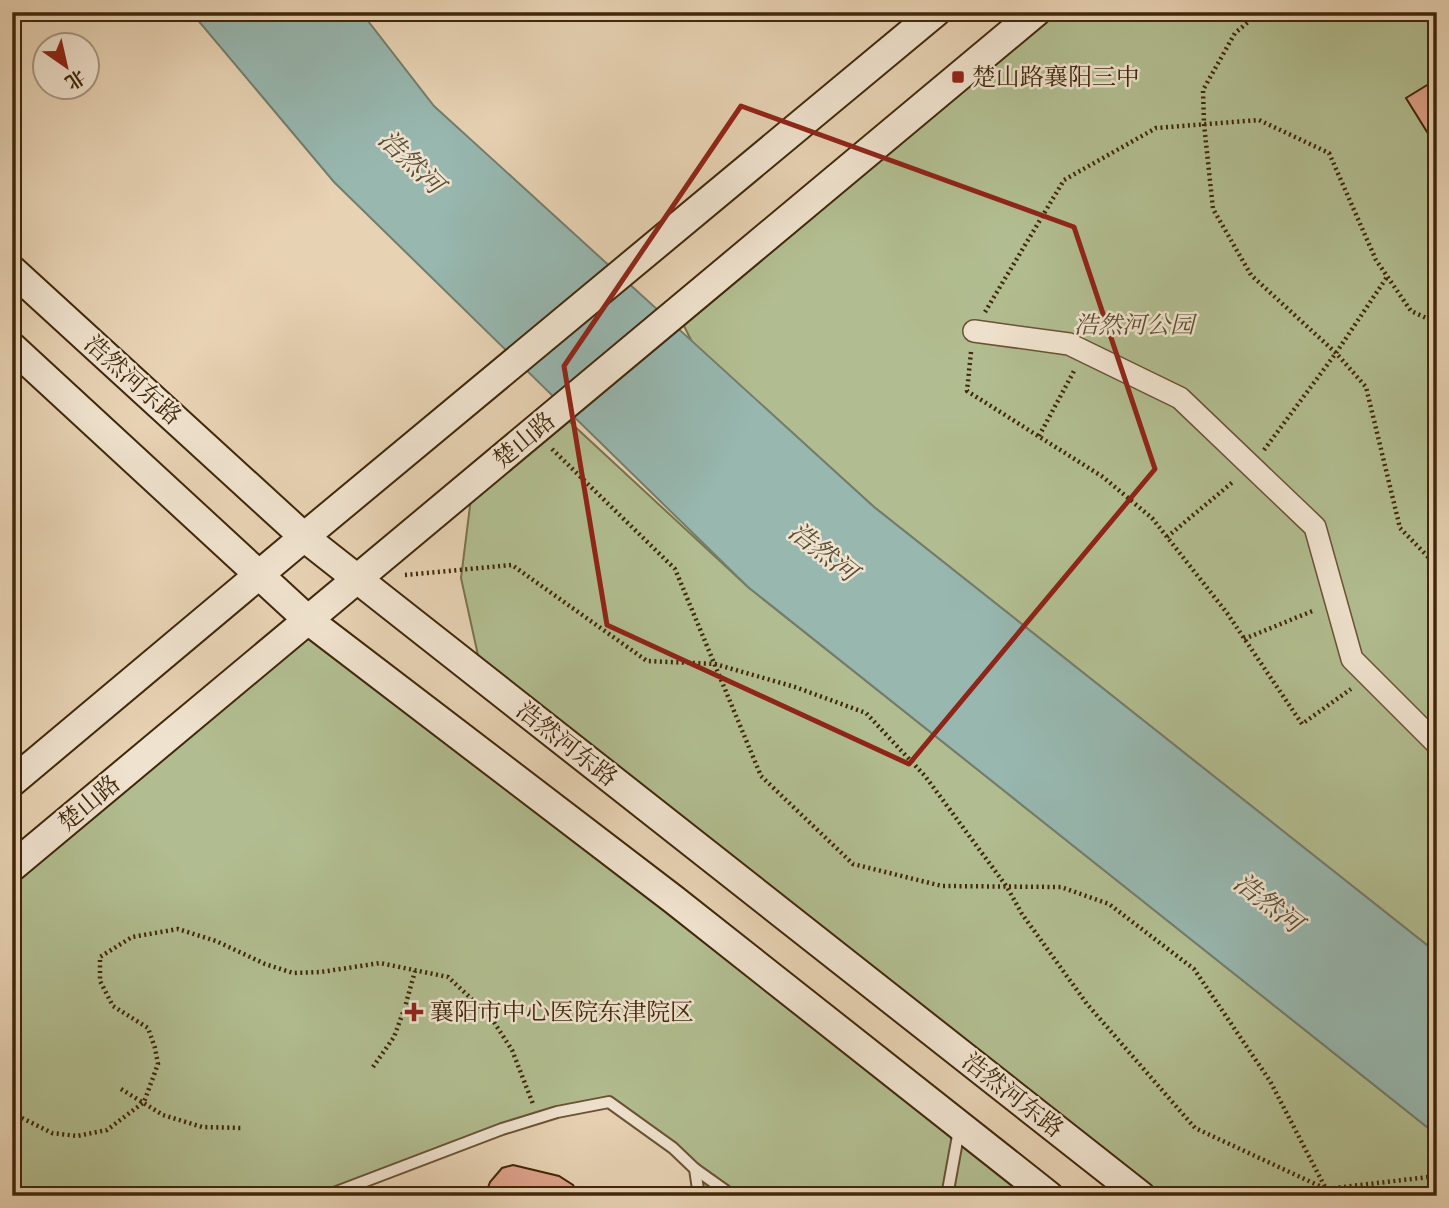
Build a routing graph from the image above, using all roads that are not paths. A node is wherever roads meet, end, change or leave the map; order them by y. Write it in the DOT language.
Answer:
graph roads {
  1 [pos="936,12"];
  2 [pos="1036,12"];
  3 [pos="12,270"];
  4 [pos="974,331"];
  5 [pos="12,347"];
  6 [pos="304,537"];
  7 [pos="260,574"];
  8 [pos="357,579"];
  9 [pos="308,620"];
  10 [pos="1437,744"];
  11 [pos="12,782"];
  12 [pos="12,867"];
  13 [pos="960,1125"];
  14 [pos="695,1169"];
  15 [pos="326,1196"];
  16 [pos="699,1196"];
  17 [pos="733,1196"];
  18 [pos="947,1196"];
  19 [pos="1049,1196"];
  20 [pos="1141,1196"];
  1 -- 6 [label="main road"];
  2 -- 8 [label="main road, 楚山路"];
  3 -- 6 [label="main road, 浩然河东路"];
  4 -- 10 [label="street"];
  5 -- 7 [label="main road"];
  6 -- 7 [label="main road"];
  6 -- 8 [label="main road, 浩然河东路"];
  7 -- 9 [label="main road"];
  7 -- 11 [label="main road"];
  8 -- 9 [label="main road, 楚山路"];
  8 -- 20 [label="main road, 浩然河东路"];
  9 -- 12 [label="main road, 楚山路"];
  9 -- 13 [label="main road"];
  13 -- 18 [label="lane"];
  13 -- 19 [label="main road"];
  14 -- 15 [label="lane"];
  14 -- 16 [label="lane"];
  14 -- 17 [label="lane"];
}
